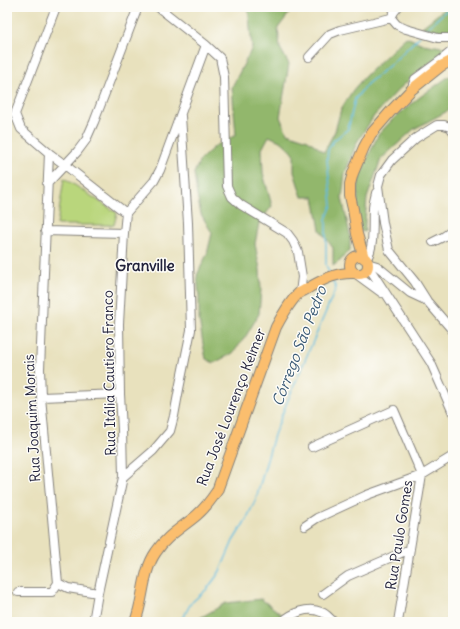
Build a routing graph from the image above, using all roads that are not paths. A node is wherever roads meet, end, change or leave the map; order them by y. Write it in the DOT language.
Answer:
graph roads {
  1 [pos="56,7"];
  2 [pos="138,7"];
  3 [pos="158,7"];
  4 [pos="398,7"];
  5 [pos="391,18"];
  6 [pos="453,38"];
  7 [pos="206,45"];
  8 [pos="453,50"];
  9 [pos="308,56"];
  10 [pos="453,60"];
  11 [pos="410,90"];
  12 [pos="181,113"];
  13 [pos="453,131"];
  14 [pos="49,153"];
  15 [pos="65,165"];
  16 [pos="47,184"];
  17 [pos="378,186"];
  18 [pos="126,213"];
  19 [pos="453,230"];
  20 [pos="45,231"];
  21 [pos="124,234"];
  22 [pos="357,234"];
  23 [pos="433,242"];
  24 [pos="351,261"];
  25 [pos="366,262"];
  26 [pos="355,274"];
  27 [pos="334,275"];
  28 [pos="302,278"];
  29 [pos="313,285"];
  30 [pos="300,293"];
  31 [pos="388,297"];
  32 [pos="427,301"];
  33 [pos="453,331"];
  34 [pos="120,394"];
  35 [pos="41,397"];
  36 [pos="453,413"];
  37 [pos="312,447"];
  38 [pos="453,456"];
  39 [pos="123,459"];
  40 [pos="137,466"];
  41 [pos="422,475"];
  42 [pos="122,478"];
  43 [pos="305,526"];
  44 [pos="410,549"];
  45 [pos="58,583"];
  46 [pos="18,592"];
  47 [pos="98,593"];
  48 [pos="323,594"];
  49 [pos="93,622"];
  50 [pos="135,622"];
  51 [pos="282,622"];
  52 [pos="334,622"];
  53 [pos="398,622"];
  1 -- 14 [label="street"];
  2 -- 15 [label="street"];
  3 -- 7 [label="street"];
  4 -- 5 [label="street"];
  5 -- 6 [label="street"];
  5 -- 9 [label="street"];
  7 -- 12 [label="street"];
  7 -- 28 [label="street"];
  8 -- 11 [label="street"];
  10 -- 11 [label="main road"];
  11 -- 22 [label="main road"];
  12 -- 18 [label="street"];
  12 -- 40 [label="street"];
  13 -- 17 [label="street"];
  14 -- 15 [label="street"];
  14 -- 16 [label="street, Rua Joaquim Morais"];
  15 -- 16 [label="street"];
  15 -- 18 [label="street"];
  16 -- 20 [label="street, Rua Joaquim Morais"];
  17 -- 25 [label="street"];
  17 -- 32 [label="street"];
  18 -- 21 [label="street, Rua Itália Cautiero Franco"];
  19 -- 23 [label="street"];
  20 -- 21 [label="street"];
  20 -- 35 [label="street, Rua Joaquim Morais"];
  21 -- 34 [label="street, Rua Itália Cautiero Franco"];
  22 -- 24 [label="main road"];
  22 -- 25 [label="main road"];
  24 -- 25 [label="main road"];
  24 -- 26 [label="main road"];
  24 -- 27 [label="main road, Rua José Lourenço Kelmer"];
  25 -- 26 [label="main road"];
  25 -- 31 [label="street"];
  25 -- 32 [label="street"];
  26 -- 27 [label="main road, Rua José Lourenço Kelmer"];
  26 -- 31 [label="street"];
  27 -- 29 [label="main road, Rua José Lourenço Kelmer"];
  28 -- 29 [label="street"];
  28 -- 30 [label="street"];
  29 -- 30 [label="main road, Rua José Lourenço Kelmer"];
  30 -- 50 [label="main road, Rua José Lourenço Kelmer"];
  31 -- 36 [label="street"];
  32 -- 33 [label="street"];
  34 -- 35 [label="street"];
  34 -- 39 [label="street, Rua Itália Cautiero Franco"];
  35 -- 45 [label="street, Rua Joaquim Morais"];
  37 -- 41 [label="street, Rua Paulo Gomes"];
  38 -- 41 [label="street"];
  39 -- 40 [label="street"];
  39 -- 42 [label="street, Rua Itália Cautiero Franco"];
  40 -- 42 [label="street"];
  41 -- 43 [label="street"];
  41 -- 44 [label="street, Rua Paulo Gomes"];
  42 -- 47 [label="street, Rua Itália Cautiero Franco"];
  44 -- 48 [label="street"];
  44 -- 53 [label="street, Rua Paulo Gomes"];
  45 -- 46 [label="street"];
  45 -- 47 [label="street"];
  47 -- 49 [label="street, Rua Itália Cautiero Franco"];
  51 -- 52 [label="street"];
}
